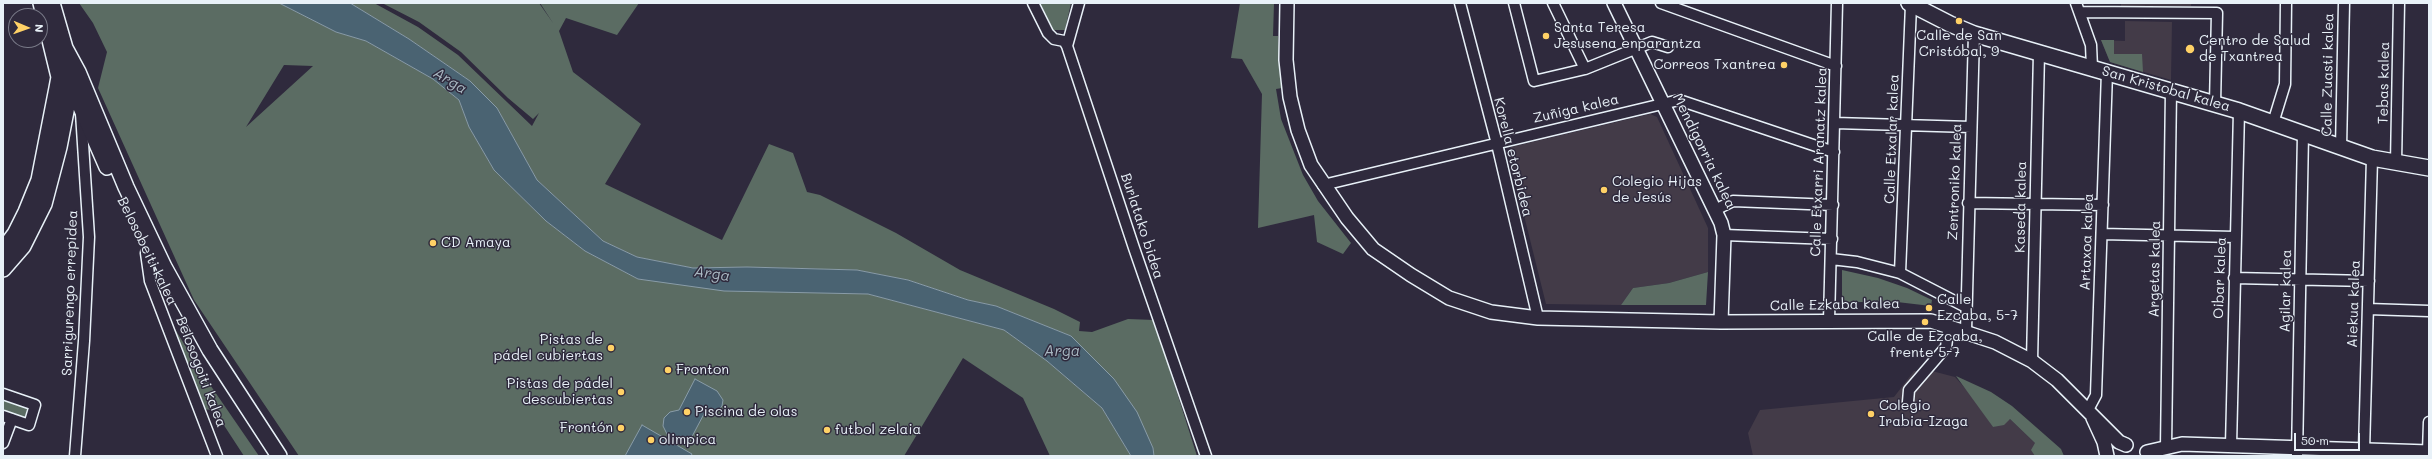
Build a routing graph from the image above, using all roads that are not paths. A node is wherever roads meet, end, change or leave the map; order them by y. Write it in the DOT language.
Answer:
graph roads {
  1 [pos="41,3"];
  2 [pos="52,3"];
  3 [pos="1033,3"];
  4 [pos="1079,3"];
  5 [pos="1287,3"];
  6 [pos="1460,3"];
  7 [pos="1514,3"];
  8 [pos="1553,3"];
  9 [pos="1614,3"];
  10 [pos="1661,3"];
  11 [pos="1837,3"];
  12 [pos="2286,3"];
  13 [pos="2344,3"];
  14 [pos="2399,3"];
  15 [pos="1908,4"];
  16 [pos="2078,7"];
  17 [pos="49,34"];
  18 [pos="1974,34"];
  19 [pos="1067,46"];
  20 [pos="1636,47"];
  21 [pos="1668,47"];
  22 [pos="65,48"];
  23 [pos="2039,53"];
  24 [pos="1836,66"];
  25 [pos="2092,68"];
  26 [pos="1585,69"];
  27 [pos="2107,72"];
  28 [pos="68,78"];
  29 [pos="2171,91"];
  30 [pos="81,100"];
  31 [pos="1663,102"];
  32 [pos="2215,104"];
  33 [pos="2239,111"];
  34 [pos="1835,123"];
  35 [pos="2273,123"];
  36 [pos="1908,126"];
  37 [pos="1971,127"];
  38 [pos="2303,134"];
  39 [pos="1497,144"];
  40 [pos="2341,148"];
  41 [pos="1834,152"];
  42 [pos="2372,158"];
  43 [pos="2396,163"];
  44 [pos="2429,168"];
  45 [pos="1323,185"];
  46 [pos="126,186"];
  47 [pos="1968,203"];
  48 [pos="1833,205"];
  49 [pos="2035,205"];
  50 [pos="2103,205"];
  51 [pos="1715,210"];
  52 [pos="2102,234"];
  53 [pos="1724,235"];
  54 [pos="2169,236"];
  55 [pos="2235,238"];
  56 [pos="1832,239"];
  57 [pos="3,250"];
  58 [pos="146,252"];
  59 [pos="1831,259"];
  60 [pos="3,270"];
  61 [pos="1900,273"];
  62 [pos="2234,278"];
  63 [pos="2300,279"];
  64 [pos="2369,281"];
  65 [pos="1966,306"];
  66 [pos="2368,309"];
  67 [pos="2429,311"];
  68 [pos="1538,318"];
  69 [pos="1829,321"];
  70 [pos="1720,322"];
  71 [pos="1949,326"];
  72 [pos="1966,331"];
  73 [pos="2032,361"];
  74 [pos="3,394"];
  75 [pos="1908,402"];
  76 [pos="2088,410"];
  77 [pos="7,418"];
  78 [pos="2429,422"];
  79 [pos="3,443"];
  80 [pos="2126,445"];
  81 [pos="2231,446"];
  82 [pos="2168,451"];
  83 [pos="2364,451"];
  84 [pos="2297,452"];
  85 [pos="2429,452"];
  86 [pos="2148,454"];
  87 [pos="75,456"];
  88 [pos="217,456"];
  89 [pos="268,456"];
  90 [pos="279,456"];
  91 [pos="1206,456"];
  92 [pos="2107,456"];
  93 [pos="2111,456"];
  1 -- 17 [label="main road"];
  2 -- 22 [label="main road"];
  3 -- 19 [label="street"];
  4 -- 19 [label="street"];
  5 -- 45 [label="street, Calle Ezkaba kalea"];
  6 -- 39 [label="street, Korella etorbidea"];
  7 -- 26 [label="street"];
  8 -- 26 [label="street"];
  9 -- 20 [label="street, Mendigorria kalea"];
  10 -- 24 [label="street"];
  11 -- 24 [label="street, Calle Etxarri Aranatz kalea"];
  12 -- 35 [label="street"];
  13 -- 40 [label="street, Calle Zuasti kalea"];
  14 -- 43 [label="street, Tebas kalea"];
  15 -- 18 [label="main road, San Kristobal kalea"];
  15 -- 36 [label="street, Calle Etxalar kalea"];
  16 -- 25 [label="street"];
  16 -- 32 [label="street"];
  17 -- 28 [label="main road, Belosobeiti kalea"];
  17 -- 57 [label="main road"];
  18 -- 23 [label="main road, San Kristobal kalea"];
  18 -- 37 [label="street, Zentroniko kalea"];
  19 -- 91 [label="street, Burlatako bidea"];
  20 -- 21 [label="street"];
  20 -- 26 [label="street"];
  20 -- 31 [label="street, Mendigorria kalea"];
  22 -- 28 [label="main road"];
  22 -- 46 [label="main road, Belosobeiti kalea"];
  23 -- 25 [label="main road, San Kristobal kalea"];
  23 -- 49 [label="street, Kaseda kalea"];
  24 -- 34 [label="street, Calle Etxarri Aranatz kalea"];
  25 -- 27 [label="main road, San Kristobal kalea"];
  27 -- 29 [label="main road, San Kristobal kalea"];
  27 -- 50 [label="street, Artaxoa kalea"];
  28 -- 30 [label="main road, Belosobeiti kalea"];
  28 -- 60 [label="main road"];
  29 -- 32 [label="main road, San Kristobal kalea"];
  29 -- 54 [label="street, Argetas kalea"];
  30 -- 46 [label="main road, Belosobeiti kalea"];
  30 -- 58 [label="main road, Belosobeiti kalea"];
  30 -- 87 [label="street, Sarrigurengo errepidea"];
  31 -- 39 [label="street, Zuñiga kalea"];
  31 -- 41 [label="street, Zuñiga kalea"];
  31 -- 51 [label="street, Mendigorria kalea"];
  32 -- 33 [label="main road, San Kristobal kalea"];
  33 -- 35 [label="main road, San Kristobal kalea"];
  33 -- 55 [label="street, Oibar kalea"];
  34 -- 36 [label="street"];
  34 -- 41 [label="street, Calle Etxarri Aranatz kalea"];
  35 -- 38 [label="main road, San Kristobal kalea"];
  36 -- 37 [label="street"];
  36 -- 61 [label="street, Calle Etxalar kalea"];
  37 -- 47 [label="street, Zentroniko kalea"];
  38 -- 40 [label="main road, San Kristobal kalea"];
  38 -- 63 [label="street, Agilar kalea"];
  39 -- 45 [label="street, Zuñiga kalea"];
  39 -- 68 [label="street, Korella etorbidea"];
  40 -- 42 [label="main road, San Kristobal kalea"];
  41 -- 48 [label="street, Calle Etxarri Aranatz kalea"];
  42 -- 43 [label="main road, San Kristobal kalea"];
  42 -- 64 [label="street, Aiekua kalea"];
  43 -- 44 [label="main road, San Kristobal kalea"];
  45 -- 68 [label="street, Calle Ezkaba kalea"];
  46 -- 90 [label="main road, Belosobeiti kalea"];
  47 -- 49 [label="street"];
  47 -- 65 [label="street, Zentroniko kalea"];
  48 -- 51 [label="street"];
  48 -- 56 [label="street, Calle Etxarri Aranatz kalea"];
  49 -- 50 [label="street"];
  49 -- 73 [label="street, Kaseda kalea"];
  50 -- 52 [label="street, Artaxoa kalea"];
  51 -- 53 [label="street, Mendigorria kalea"];
  52 -- 54 [label="street"];
  52 -- 76 [label="street, Artaxoa kalea"];
  53 -- 56 [label="street"];
  53 -- 70 [label="street, Mendigorria kalea"];
  54 -- 55 [label="street"];
  54 -- 82 [label="street, Argetas kalea"];
  55 -- 62 [label="street, Oibar kalea"];
  56 -- 59 [label="street, Calle Etxarri Aranatz kalea"];
  58 -- 88 [label="street, Belosogoiti kalea"];
  58 -- 89 [label="main road, Belosobeiti kalea"];
  59 -- 61 [label="street, Calle Ezkaba kalea"];
  59 -- 69 [label="street, Calle Etxarri Aranatz kalea"];
  61 -- 65 [label="street, Calle Ezkaba kalea"];
  62 -- 63 [label="street"];
  62 -- 81 [label="street, Oibar kalea"];
  63 -- 64 [label="street"];
  63 -- 84 [label="street, Agilar kalea"];
  64 -- 66 [label="street, Aiekua kalea"];
  65 -- 72 [label="street, Zentroniko kalea"];
  66 -- 67 [label="street"];
  66 -- 83 [label="street, Aiekua kalea"];
  68 -- 70 [label="street, Calle Ezkaba kalea"];
  69 -- 70 [label="street, Calle Ezkaba kalea"];
  69 -- 71 [label="street, Calle Ezkaba kalea"];
  71 -- 72 [label="street, Calle Ezkaba kalea"];
  71 -- 75 [label="street"];
  72 -- 73 [label="street, Calle Ezkaba kalea"];
  73 -- 76 [label="street, Calle Ezkaba kalea"];
  74 -- 77 [label="street"];
  76 -- 80 [label="street, Calle Ezkaba kalea"];
  76 -- 92 [label="street, Calle Ezkaba kalea"];
  77 -- 79 [label="street"];
  78 -- 85 [label="street"];
  80 -- 86 [label="street"];
  80 -- 93 [label="street"];
  81 -- 82 [label="street"];
  81 -- 84 [label="street"];
  82 -- 86 [label="street"];
  83 -- 84 [label="street"];
  83 -- 85 [label="street"];
}
